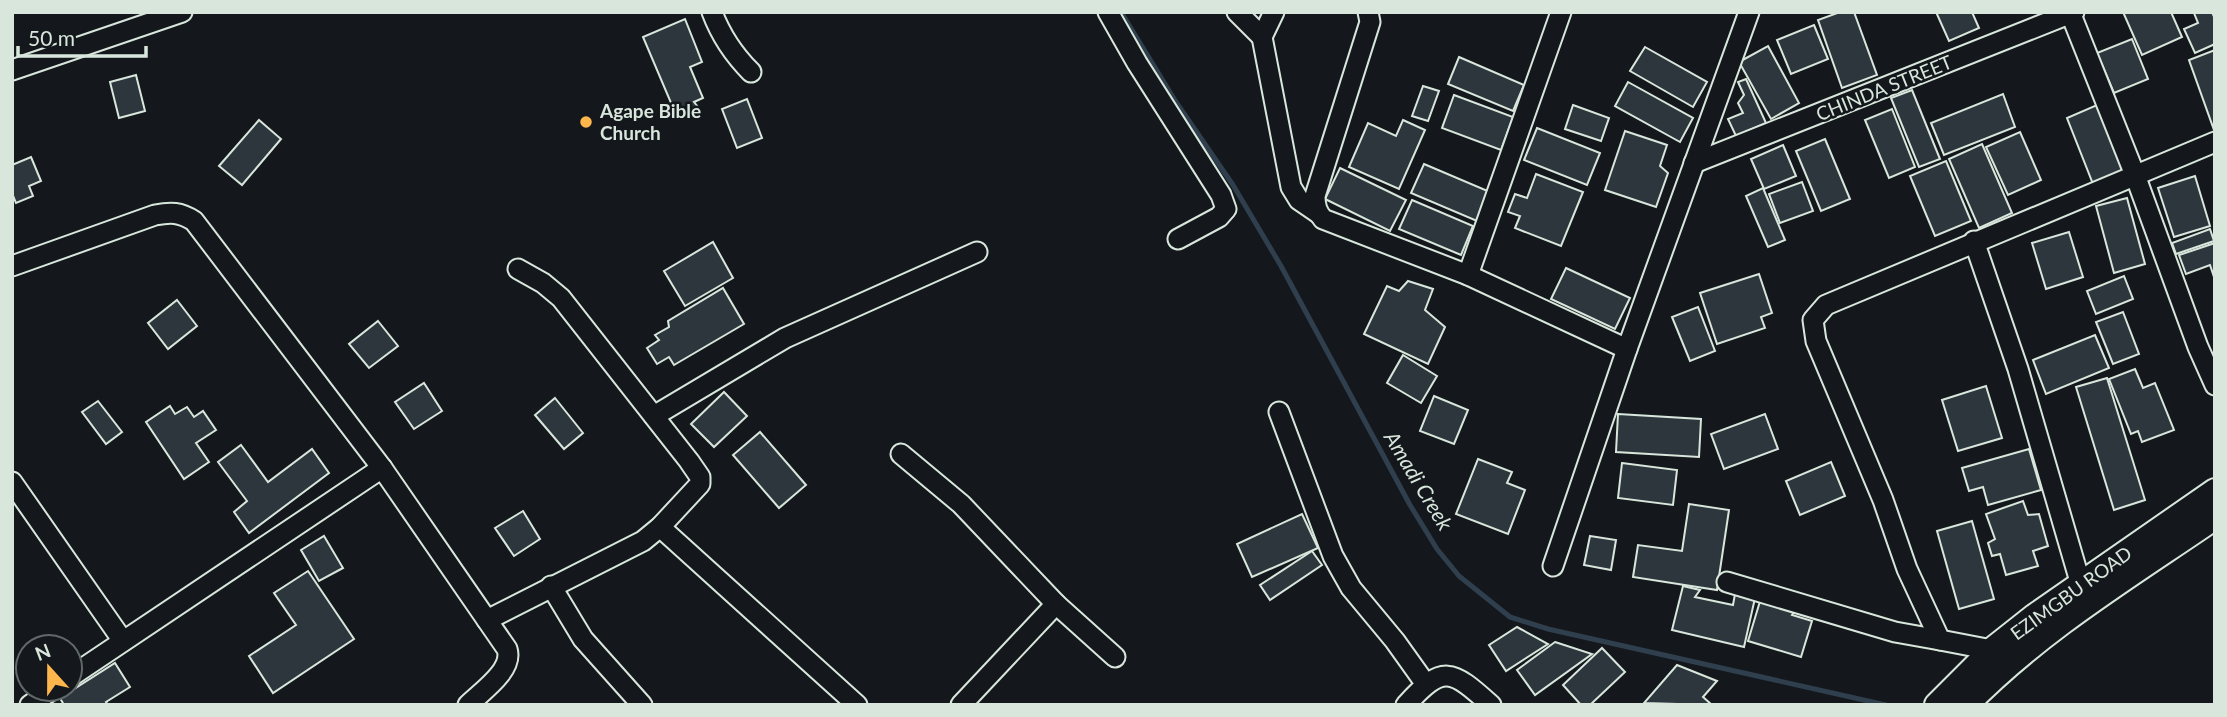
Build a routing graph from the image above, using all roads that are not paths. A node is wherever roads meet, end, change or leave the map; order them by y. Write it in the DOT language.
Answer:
graph roads {
  1 [pos="182,12"];
  2 [pos="712,12"];
  3 [pos="1108,12"];
  4 [pos="1237,12"];
  5 [pos="1274,12"];
  6 [pos="1368,12"];
  7 [pos="1561,12"];
  8 [pos="1749,12"];
  9 [pos="2071,13"];
  10 [pos="1262,37"];
  11 [pos="12,69"];
  12 [pos="751,72"];
  13 [pos="2215,142"];
  14 [pos="1693,163"];
  15 [pos="2135,175"];
  16 [pos="1318,213"];
  17 [pos="1178,239"];
  18 [pos="1974,242"];
  19 [pos="977,252"];
  20 [pos="12,266"];
  21 [pos="518,269"];
  22 [pos="1468,275"];
  23 [pos="1627,349"];
  24 [pos="2215,385"];
  25 [pos="1279,412"];
  26 [pos="654,416"];
  27 [pos="901,454"];
  28 [pos="382,468"];
  29 [pos="12,482"];
  30 [pos="2215,491"];
  31 [pos="2215,517"];
  32 [pos="660,527"];
  33 [pos="1553,566"];
  34 [pos="1727,582"];
  35 [pos="2081,585"];
  36 [pos="551,586"];
  37 [pos="1056,604"];
  38 [pos="487,620"];
  39 [pos="1940,640"];
  40 [pos="123,641"];
  41 [pos="1992,650"];
  42 [pos="1115,657"];
  43 [pos="84,667"];
  44 [pos="1425,683"];
  45 [pos="1967,694"];
  46 [pos="468,705"];
  47 [pos="642,705"];
  48 [pos="857,705"];
  49 [pos="961,705"];
  50 [pos="1406,705"];
  51 [pos="1491,705"];
  52 [pos="1937,705"];
  1 -- 11 [label="street"];
  2 -- 12 [label="street"];
  3 -- 17 [label="street"];
  4 -- 10 [label="street"];
  5 -- 10 [label="street"];
  6 -- 16 [label="street"];
  7 -- 22 [label="street"];
  8 -- 14 [label="street"];
  9 -- 14 [label="street, CHINDA STREET"];
  9 -- 15 [label="street"];
  10 -- 16 [label="street"];
  13 -- 15 [label="street"];
  14 -- 23 [label="street"];
  15 -- 18 [label="street"];
  15 -- 24 [label="street"];
  16 -- 22 [label="street"];
  18 -- 35 [label="street"];
  18 -- 39 [label="street"];
  19 -- 26 [label="street"];
  20 -- 28 [label="street"];
  21 -- 26 [label="street"];
  22 -- 23 [label="street"];
  23 -- 33 [label="street"];
  25 -- 44 [label="street"];
  26 -- 32 [label="street"];
  27 -- 37 [label="street"];
  28 -- 38 [label="street"];
  28 -- 40 [label="street"];
  29 -- 40 [label="street"];
  30 -- 35 [label="main road, EZIMGBU ROAD"];
  31 -- 45 [label="main road, EZIMGBU ROAD"];
  32 -- 36 [label="street"];
  32 -- 48 [label="street"];
  34 -- 39 [label="street"];
  35 -- 41 [label="main road, EZIMGBU ROAD"];
  36 -- 38 [label="street"];
  36 -- 47 [label="street"];
  37 -- 42 [label="street"];
  37 -- 49 [label="street"];
  38 -- 46 [label="street"];
  39 -- 41 [label="street"];
  40 -- 43 [label="street"];
  41 -- 45 [label="main road, EZIMGBU ROAD"];
  44 -- 50 [label="street"];
  44 -- 51 [label="street"];
  45 -- 52 [label="main road, EZIMGBU ROAD"];
}
